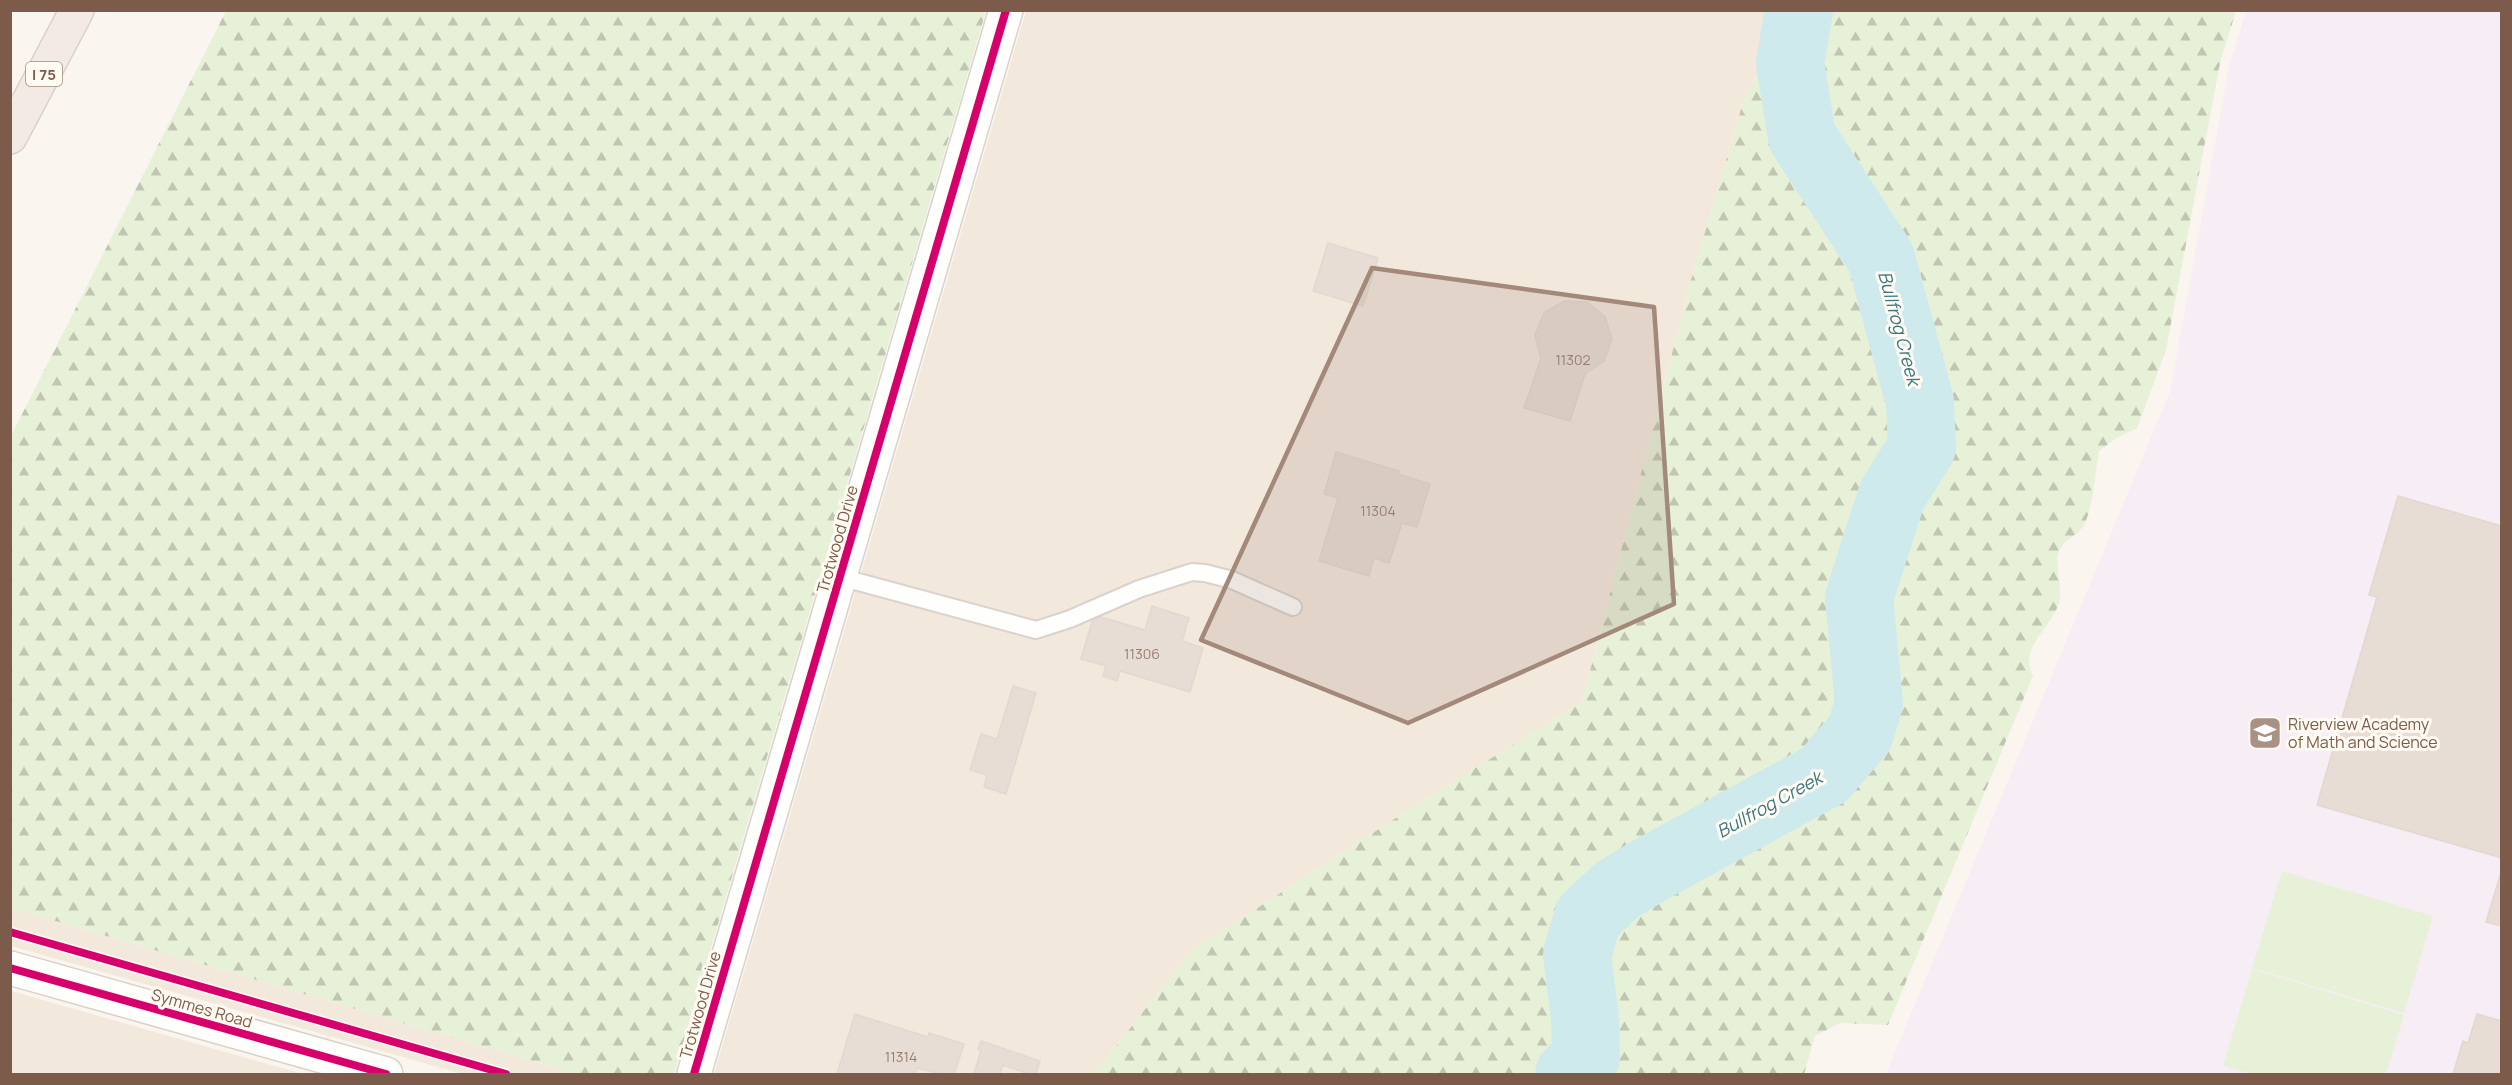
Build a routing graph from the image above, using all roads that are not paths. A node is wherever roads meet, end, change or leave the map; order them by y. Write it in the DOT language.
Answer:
graph roads {
  1 [pos="77,10"];
  2 [pos="1006,10"];
  3 [pos="10,136"];
  4 [pos="840,577"];
  5 [pos="1293,607"];
  6 [pos="10,968"];
  7 [pos="387,1074"];
  8 [pos="694,1074"];
  1 -- 3 [label="highway, I 75"];
  2 -- 4 [label="street, Trotwood Drive"];
  4 -- 5 [label="lane"];
  4 -- 8 [label="street, Trotwood Drive"];
  6 -- 7 [label="street, Symmes Road"];
}
